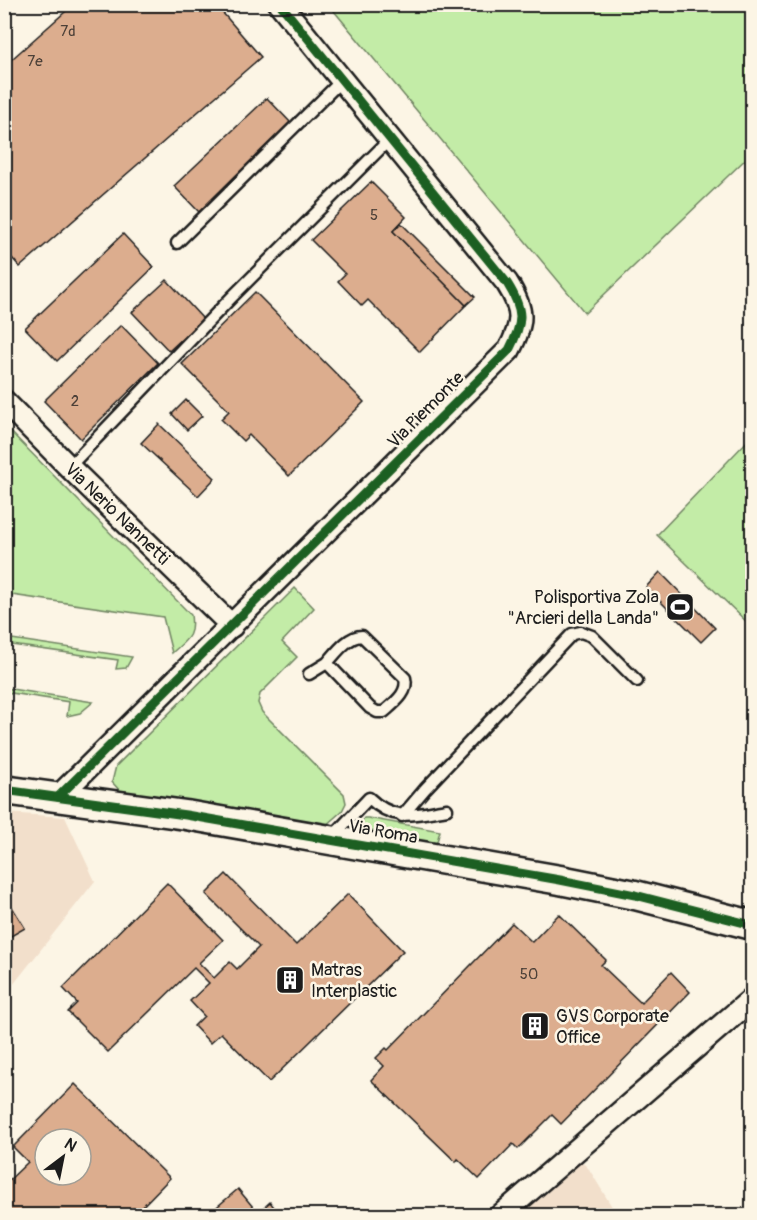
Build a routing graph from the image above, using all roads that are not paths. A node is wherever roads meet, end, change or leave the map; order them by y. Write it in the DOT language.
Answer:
graph roads {
  1 [pos="280,4"];
  2 [pos="342,80"];
  3 [pos="390,139"];
  4 [pos="177,243"];
  5 [pos="4,401"];
  6 [pos="69,467"];
  7 [pos="232,626"];
  8 [pos="327,663"];
  9 [pos="309,674"];
  10 [pos="637,681"];
  11 [pos="4,790"];
  12 [pos="58,797"];
  13 [pos="447,809"];
  14 [pos="402,816"];
  15 [pos="329,839"];
  16 [pos="753,925"];
  17 [pos="753,999"];
  18 [pos="500,1215"];
  1 -- 2 [label="street, Via Piemonte"];
  2 -- 3 [label="street, Via Piemonte"];
  2 -- 4 [label="lane"];
  3 -- 6 [label="lane"];
  3 -- 7 [label="street, Via Piemonte"];
  5 -- 6 [label="street, Via Nerio Nannetti"];
  6 -- 7 [label="street, Via Nerio Nannetti"];
  7 -- 12 [label="street, Via Piemonte"];
  8 -- 8 [label="lane"];
  8 -- 9 [label="lane"];
  10 -- 14 [label="lane, Via Roma"];
  11 -- 12 [label="street, Via Roma"];
  12 -- 15 [label="street, Via Roma"];
  13 -- 14 [label="lane, Via Roma"];
  14 -- 15 [label="lane, Via Roma"];
  15 -- 16 [label="street, Via Roma"];
  17 -- 18 [label="street"];
}
